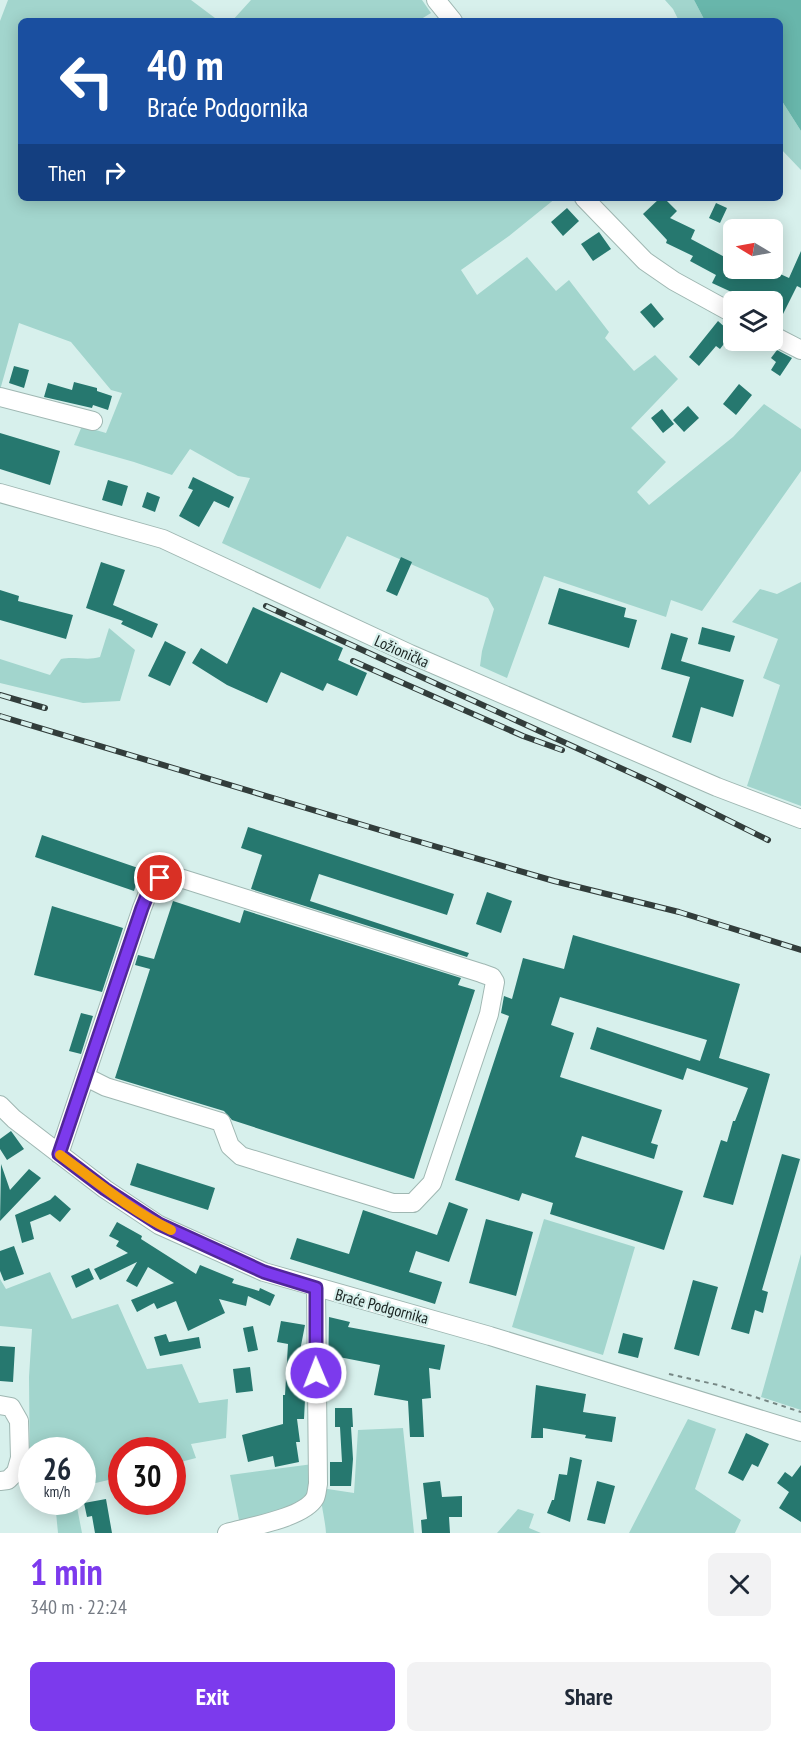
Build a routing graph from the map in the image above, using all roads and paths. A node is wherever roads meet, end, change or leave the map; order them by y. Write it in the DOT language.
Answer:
graph roads {
  1 [pos="436,0"];
  2 [pos="451,18"];
  3 [pos="587,201"];
  4 [pos="723,308"];
  5 [pos="783,341"];
  6 [pos="801,350"];
  7 [pos="0,397"];
  8 [pos="93,421"];
  9 [pos="0,493"];
  10 [pos="801,819"];
  11 [pos="86,1077"];
  12 [pos="0,1105"];
  13 [pos="59,1154"];
  14 [pos="316,1288"];
  15 [pos="669,1374"];
  16 [pos="0,1405"];
  17 [pos="801,1412"];
  18 [pos="801,1432"];
  19 [pos="0,1481"];
  20 [pos="227,1533"];
  1 -- 2 [label="street"];
  3 -- 4 [label="street"];
  5 -- 6 [label="street"];
  7 -- 8 [label="street"];
  9 -- 10 [label="street, Ložionička"];
  11 -- 11 [label="street"];
  11 -- 13 [label="street"];
  12 -- 13 [label="street, Braće Podgornika"];
  13 -- 14 [label="street, Braće Podgornika"];
  14 -- 18 [label="street, Braće Podgornika"];
  14 -- 20 [label="street"];
  15 -- 17 [label="path"];
  16 -- 19 [label="street"];
}
